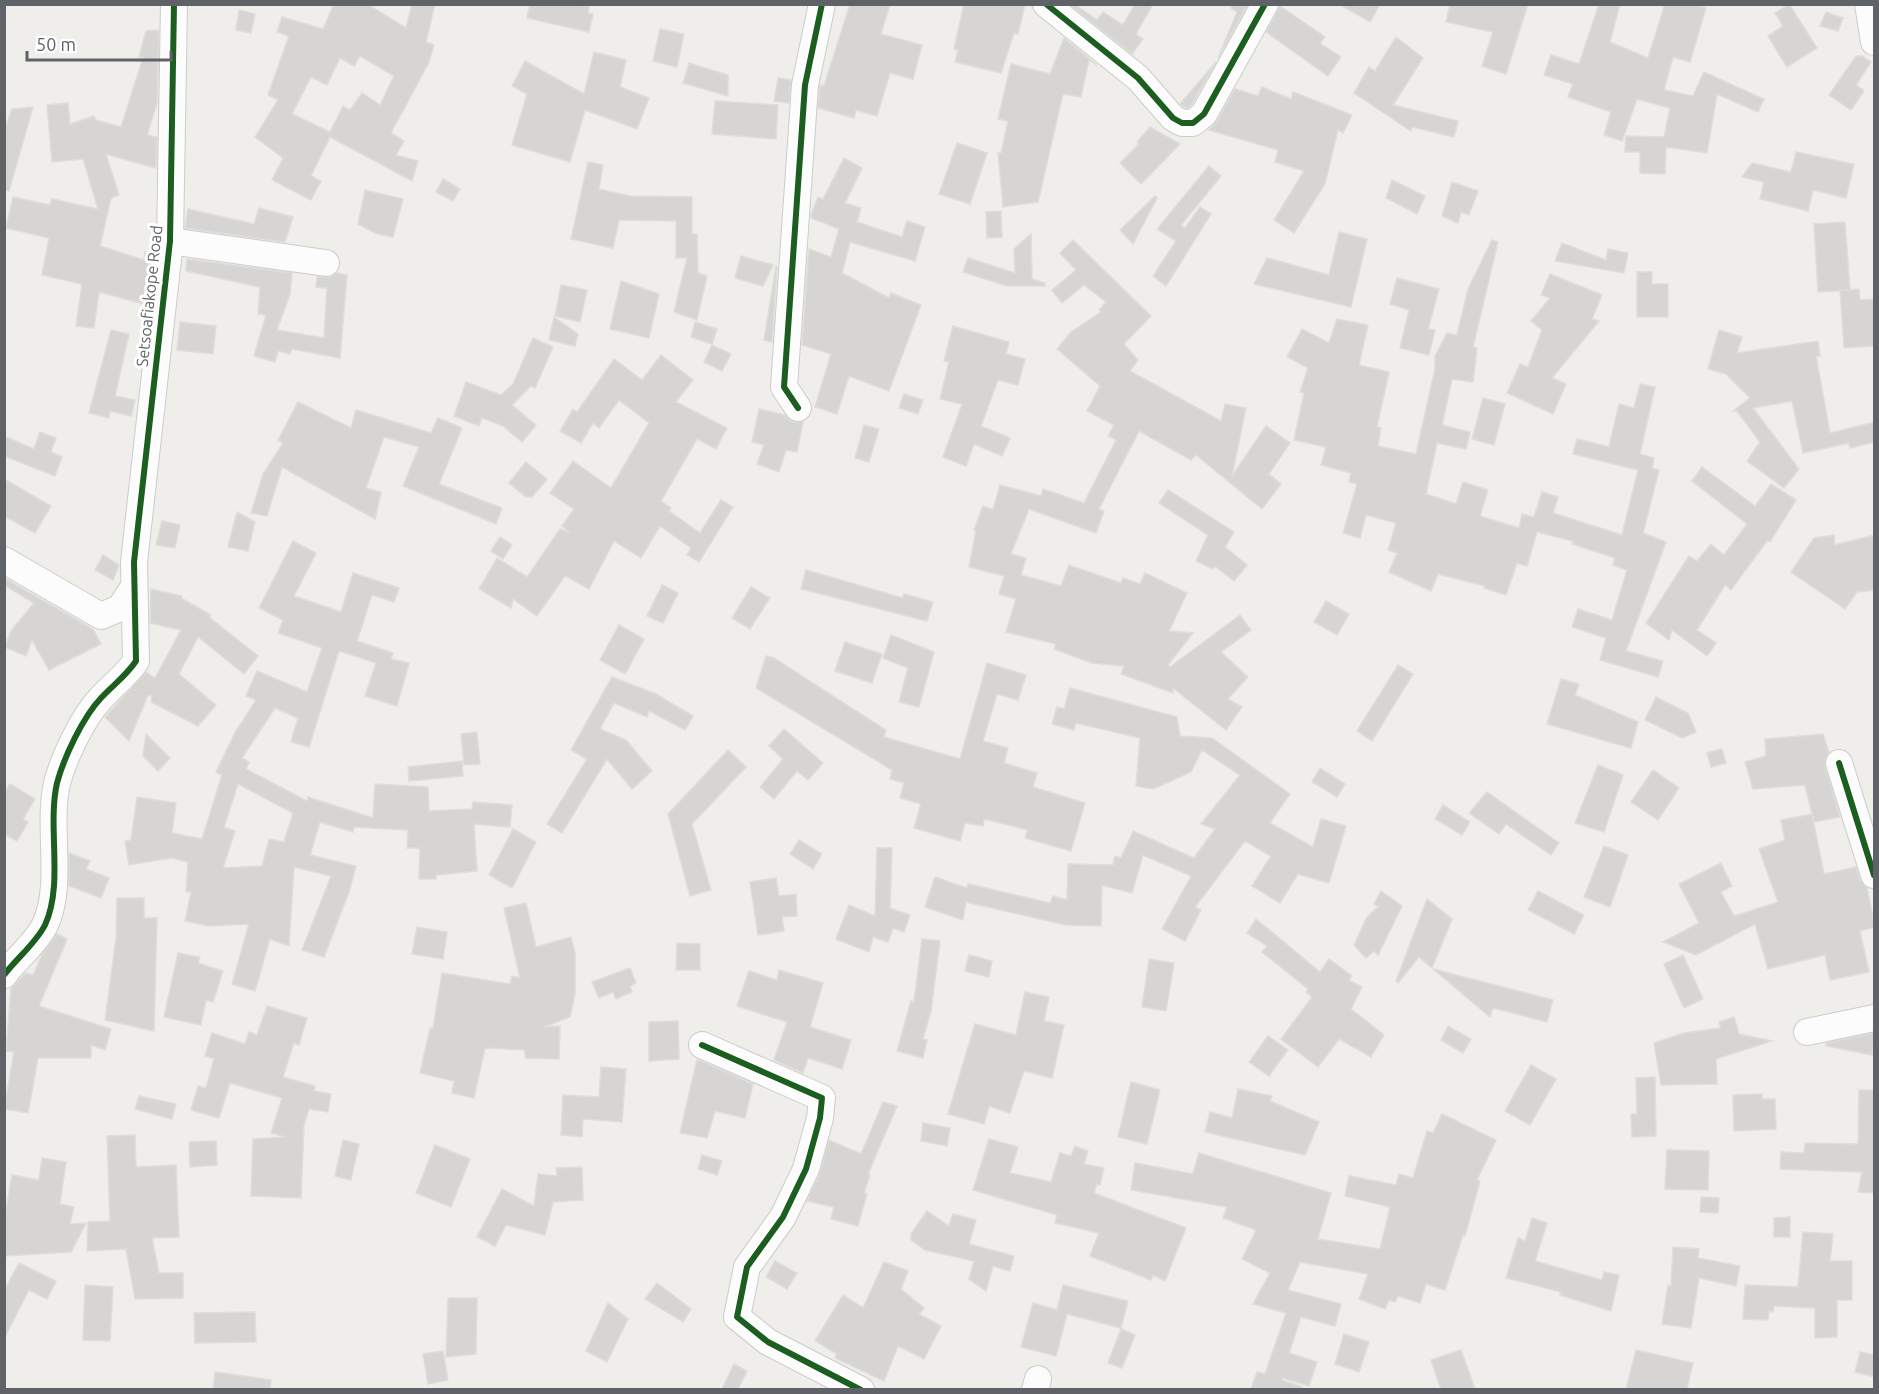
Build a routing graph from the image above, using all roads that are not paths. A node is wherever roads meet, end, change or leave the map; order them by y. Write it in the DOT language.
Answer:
graph roads {
  1 [pos="174,4"];
  2 [pos="822,4"];
  3 [pos="1046,4"];
  4 [pos="1265,4"];
  5 [pos="1868,4"];
  6 [pos="1875,42"];
  7 [pos="170,241"];
  8 [pos="326,262"];
  9 [pos="798,408"];
  10 [pos="4,560"];
  11 [pos="133,588"];
  12 [pos="1839,763"];
  13 [pos="1875,875"];
  14 [pos="4,975"];
  15 [pos="1875,1018"];
  16 [pos="1807,1032"];
  17 [pos="702,1045"];
  18 [pos="861,1389"];
  1 -- 7 [label="street, Setsoafiakope Road"];
  2 -- 9 [label="street"];
  3 -- 4 [label="street"];
  5 -- 6 [label="street"];
  7 -- 8 [label="street"];
  7 -- 11 [label="street, Setsoafiakope Road"];
  10 -- 11 [label="street"];
  11 -- 14 [label="street, Setsoafiakope Road"];
  12 -- 13 [label="street"];
  15 -- 16 [label="street"];
  17 -- 18 [label="street"];
}
